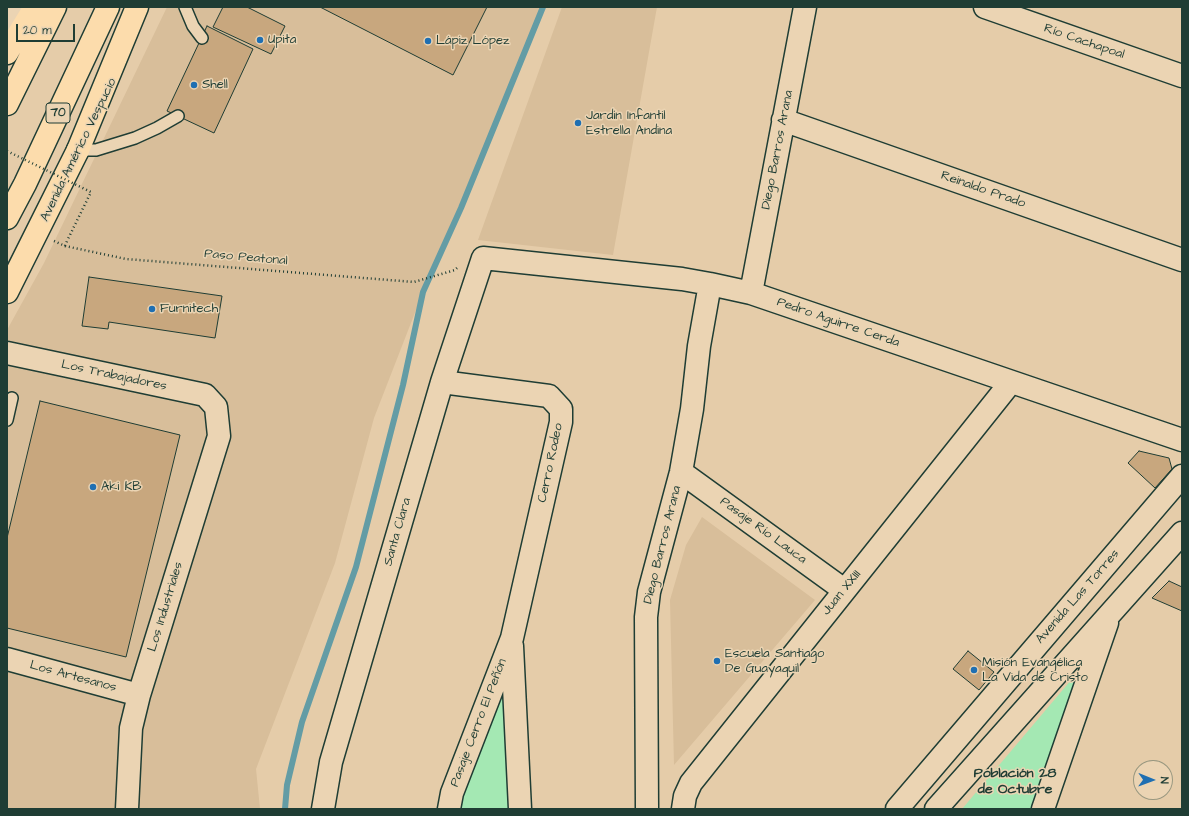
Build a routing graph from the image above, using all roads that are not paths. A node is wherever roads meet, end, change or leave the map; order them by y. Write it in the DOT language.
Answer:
graph roads {
  1 [pos="14,7"];
  2 [pos="35,7"];
  3 [pos="55,7"];
  4 [pos="108,7"];
  5 [pos="137,7"];
  6 [pos="148,7"];
  7 [pos="184,7"];
  8 [pos="805,7"];
  9 [pos="985,7"];
  10 [pos="7,22"];
  11 [pos="202,38"];
  12 [pos="7,53"];
  13 [pos="1182,76"];
  14 [pos="7,104"];
  15 [pos="178,116"];
  16 [pos="784,120"];
  17 [pos="78,150"];
  18 [pos="7,218"];
  19 [pos="483,258"];
  20 [pos="1182,260"];
  21 [pos="710,284"];
  22 [pos="7,292"];
  23 [pos="751,293"];
  24 [pos="7,353"];
  25 [pos="442,382"];
  26 [pos="1011,382"];
  27 [pos="12,398"];
  28 [pos="216,407"];
  29 [pos="7,420"];
  30 [pos="1182,440"];
  31 [pos="681,472"];
  32 [pos="1182,476"];
  33 [pos="1182,533"];
  34 [pos="844,590"];
  35 [pos="1111,612"];
  36 [pos="512,638"];
  37 [pos="7,659"];
  38 [pos="140,695"];
  39 [pos="127,809"];
  40 [pos="323,809"];
  41 [pos="449,809"];
  42 [pos="520,809"];
  43 [pos="647,809"];
  44 [pos="683,809"];
  45 [pos="897,809"];
  46 [pos="936,809"];
  47 [pos="1043,809"];
  1 -- 10 [label="street"];
  2 -- 12 [label="main road"];
  3 -- 14 [label="main road"];
  4 -- 18 [label="main road, 70"];
  5 -- 17 [label="main road"];
  6 -- 17 [label="street, Avenida Américo Vespucio"];
  7 -- 11 [label="lane"];
  8 -- 16 [label="street, Diego Barros Arana"];
  9 -- 13 [label="street, Río Cachapoal"];
  15 -- 17 [label="lane"];
  16 -- 20 [label="street, Reinaldo Prado"];
  16 -- 23 [label="street, Diego Barros Arana"];
  17 -- 22 [label="main road, Avenida Américo Vespucio"];
  19 -- 21 [label="street, Pedro Aguirre Cerda"];
  19 -- 25 [label="street, Santa Clara"];
  21 -- 23 [label="street, Pedro Aguirre Cerda"];
  21 -- 31 [label="street, Diego Barros Arana"];
  23 -- 26 [label="street, Pedro Aguirre Cerda"];
  24 -- 28 [label="street, Los Trabajadores"];
  25 -- 36 [label="street, Cerro Rodeo"];
  25 -- 40 [label="street, Santa Clara"];
  26 -- 30 [label="street, Pedro Aguirre Cerda"];
  26 -- 34 [label="street, Juan XXIII"];
  27 -- 29 [label="lane"];
  28 -- 38 [label="street, Los Industriales"];
  31 -- 34 [label="street, Pasaje Río Lauca"];
  31 -- 43 [label="street, Diego Barros Arana"];
  32 -- 45 [label="street, Avenida Las Torres"];
  33 -- 35 [label="street"];
  34 -- 44 [label="street, Juan XXIII"];
  35 -- 46 [label="street"];
  35 -- 47 [label="street"];
  36 -- 41 [label="street, Pasaje Cerro El Peñón"];
  36 -- 42 [label="street"];
  37 -- 38 [label="street, Los Artesanos"];
  38 -- 39 [label="street, Los Industriales"];
}
